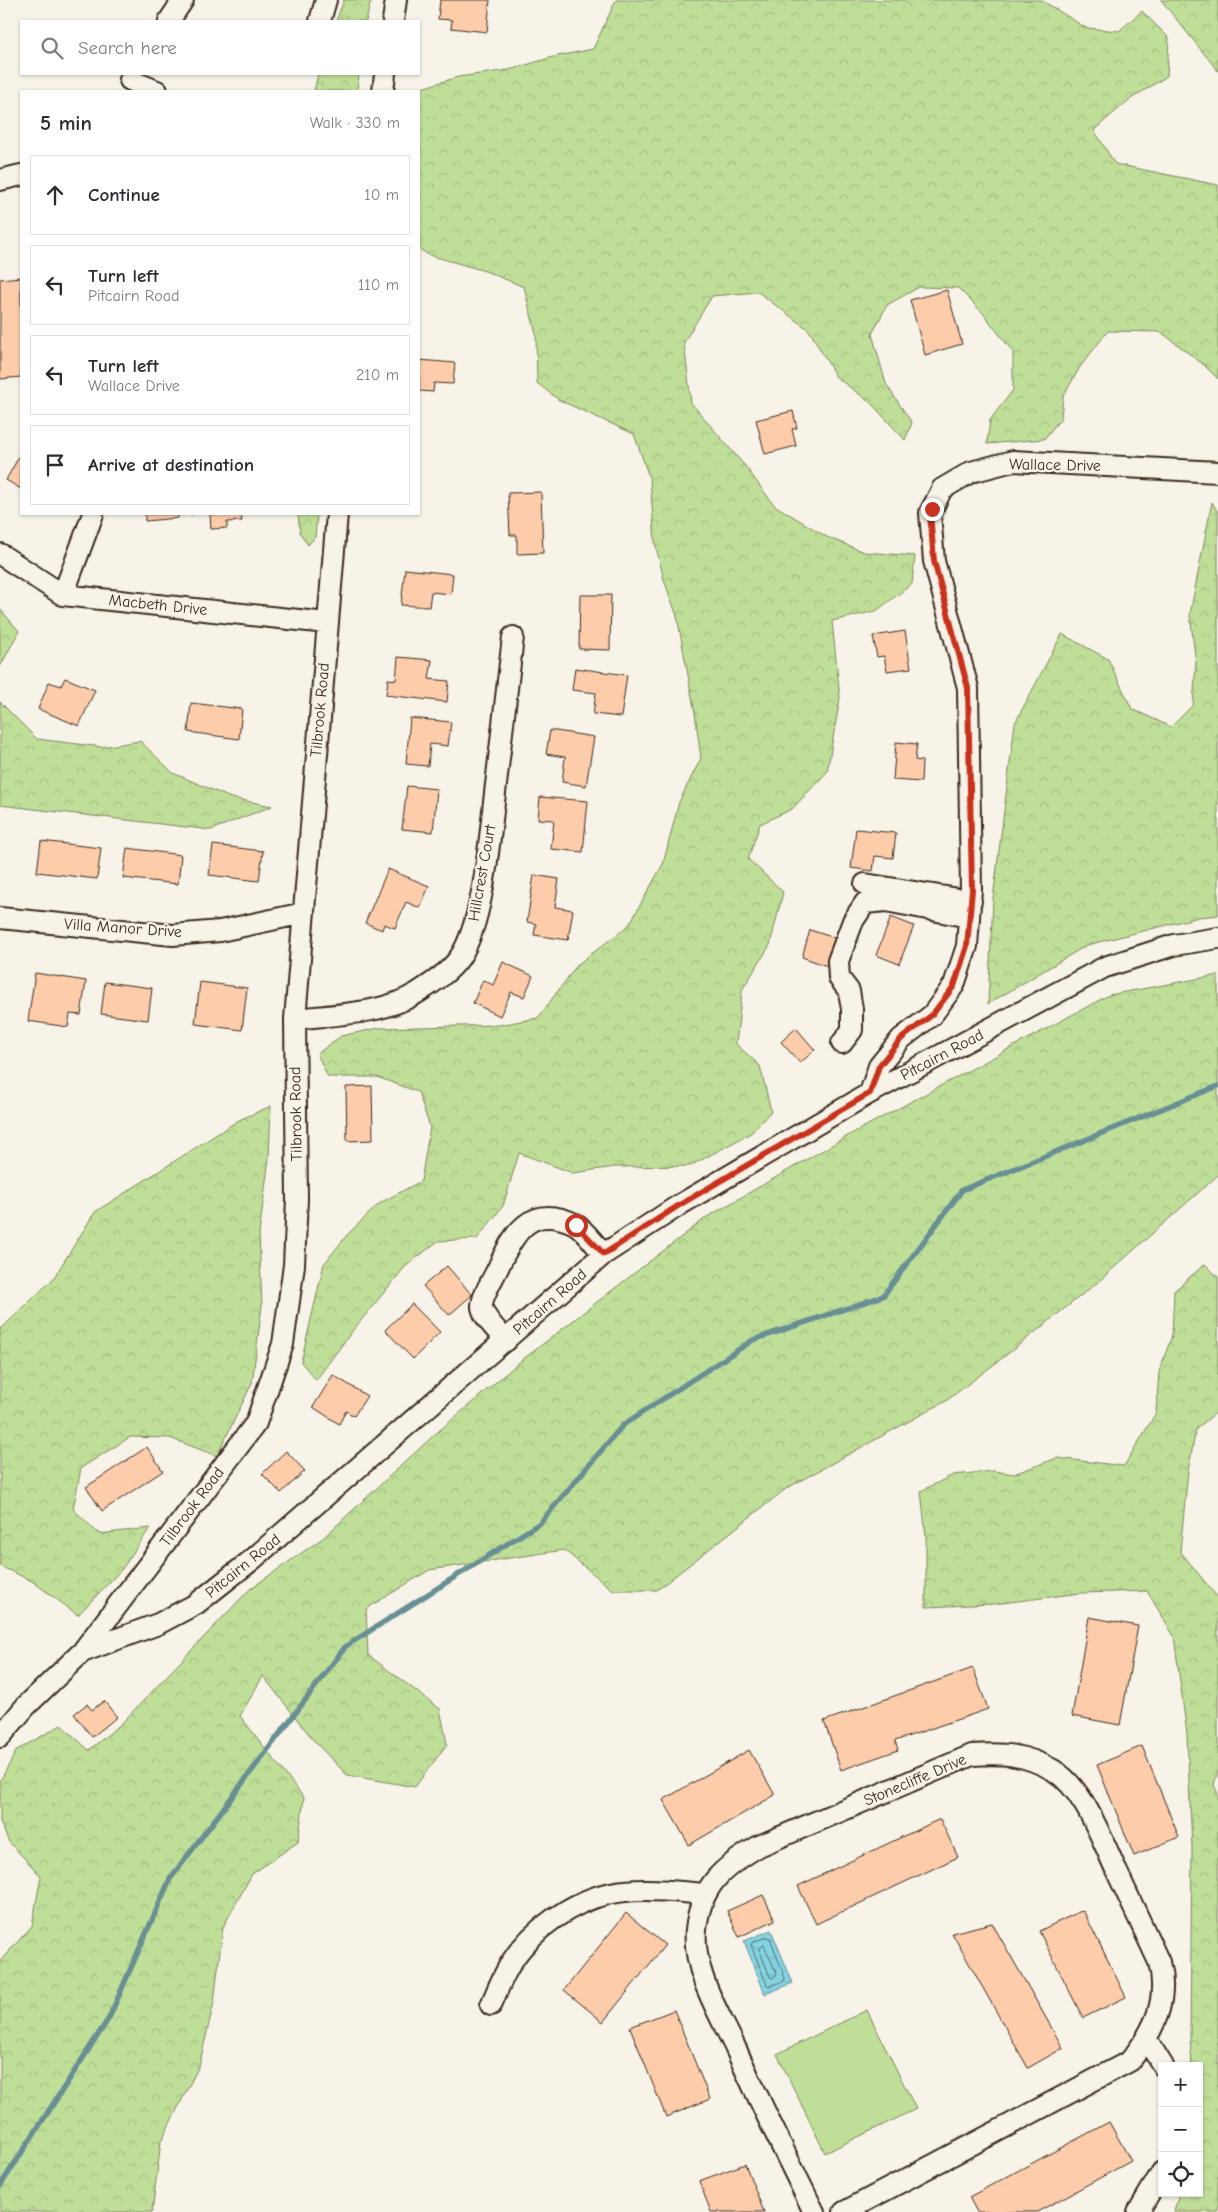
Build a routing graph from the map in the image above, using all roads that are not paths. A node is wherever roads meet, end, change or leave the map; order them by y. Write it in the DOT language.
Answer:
graph roads {
  1 [pos="183,0"];
  2 [pos="326,0"];
  3 [pos="396,0"];
  4 [pos="170,20"];
  5 [pos="320,20"];
  6 [pos="393,20"];
  7 [pos="385,75"];
  8 [pos="128,82"];
  9 [pos="154,90"];
  10 [pos="383,90"];
  11 [pos="20,175"];
  12 [pos="0,180"];
  13 [pos="1218,472"];
  14 [pos="93,515"];
  15 [pos="337,515"];
  16 [pos="0,554"];
  17 [pos="63,595"];
  18 [pos="327,623"];
  19 [pos="513,637"];
  20 [pos="865,884"];
  21 [pos="970,909"];
  22 [pos="304,913"];
  23 [pos="0,918"];
  24 [pos="1218,938"];
  25 [pos="295,1019"];
  26 [pos="842,1043"];
  27 [pos="870,1093"];
  28 [pos="604,1254"];
  29 [pos="506,1341"];
  30 [pos="82,1652"];
  31 [pos="0,1737"];
  32 [pos="706,1894"];
  33 [pos="491,2005"];
  34 [pos="1147,2040"];
  35 [pos="1161,2062"];
  36 [pos="1158,2179"];
  37 [pos="814,2212"];
  38 [pos="844,2212"];
  39 [pos="1138,2212"];
  1 -- 4 [label="street"];
  2 -- 5 [label="street"];
  3 -- 6 [label="street"];
  7 -- 10 [label="street"];
  8 -- 9 [label="street"];
  11 -- 12 [label="street"];
  13 -- 21 [label="street, Wallace Drive"];
  14 -- 17 [label="street"];
  15 -- 18 [label="street, Tilbrook Road"];
  16 -- 17 [label="street, Macbeth Drive"];
  17 -- 18 [label="street, Macbeth Drive"];
  18 -- 22 [label="street, Tilbrook Road"];
  19 -- 25 [label="street, Hillcrest Court"];
  20 -- 21 [label="street"];
  21 -- 26 [label="street"];
  21 -- 27 [label="street, Wallace Drive"];
  22 -- 23 [label="street, Villa Manor Drive"];
  22 -- 25 [label="street, Tilbrook Road"];
  24 -- 27 [label="street, Pitcairn Road"];
  25 -- 30 [label="street, Tilbrook Road"];
  27 -- 28 [label="street, Pitcairn Road"];
  28 -- 29 [label="street, Pitcairn Road"];
  28 -- 29 [label="street"];
  29 -- 30 [label="street, Pitcairn Road"];
  30 -- 31 [label="street, Pitcairn Road"];
  32 -- 33 [label="street"];
  32 -- 34 [label="street, Stonecliffe Drive"];
  32 -- 37 [label="street, Stonecliffe Drive"];
  34 -- 35 [label="street"];
  34 -- 38 [label="street, Stonecliffe Drive"];
  36 -- 39 [label="street"];
}
